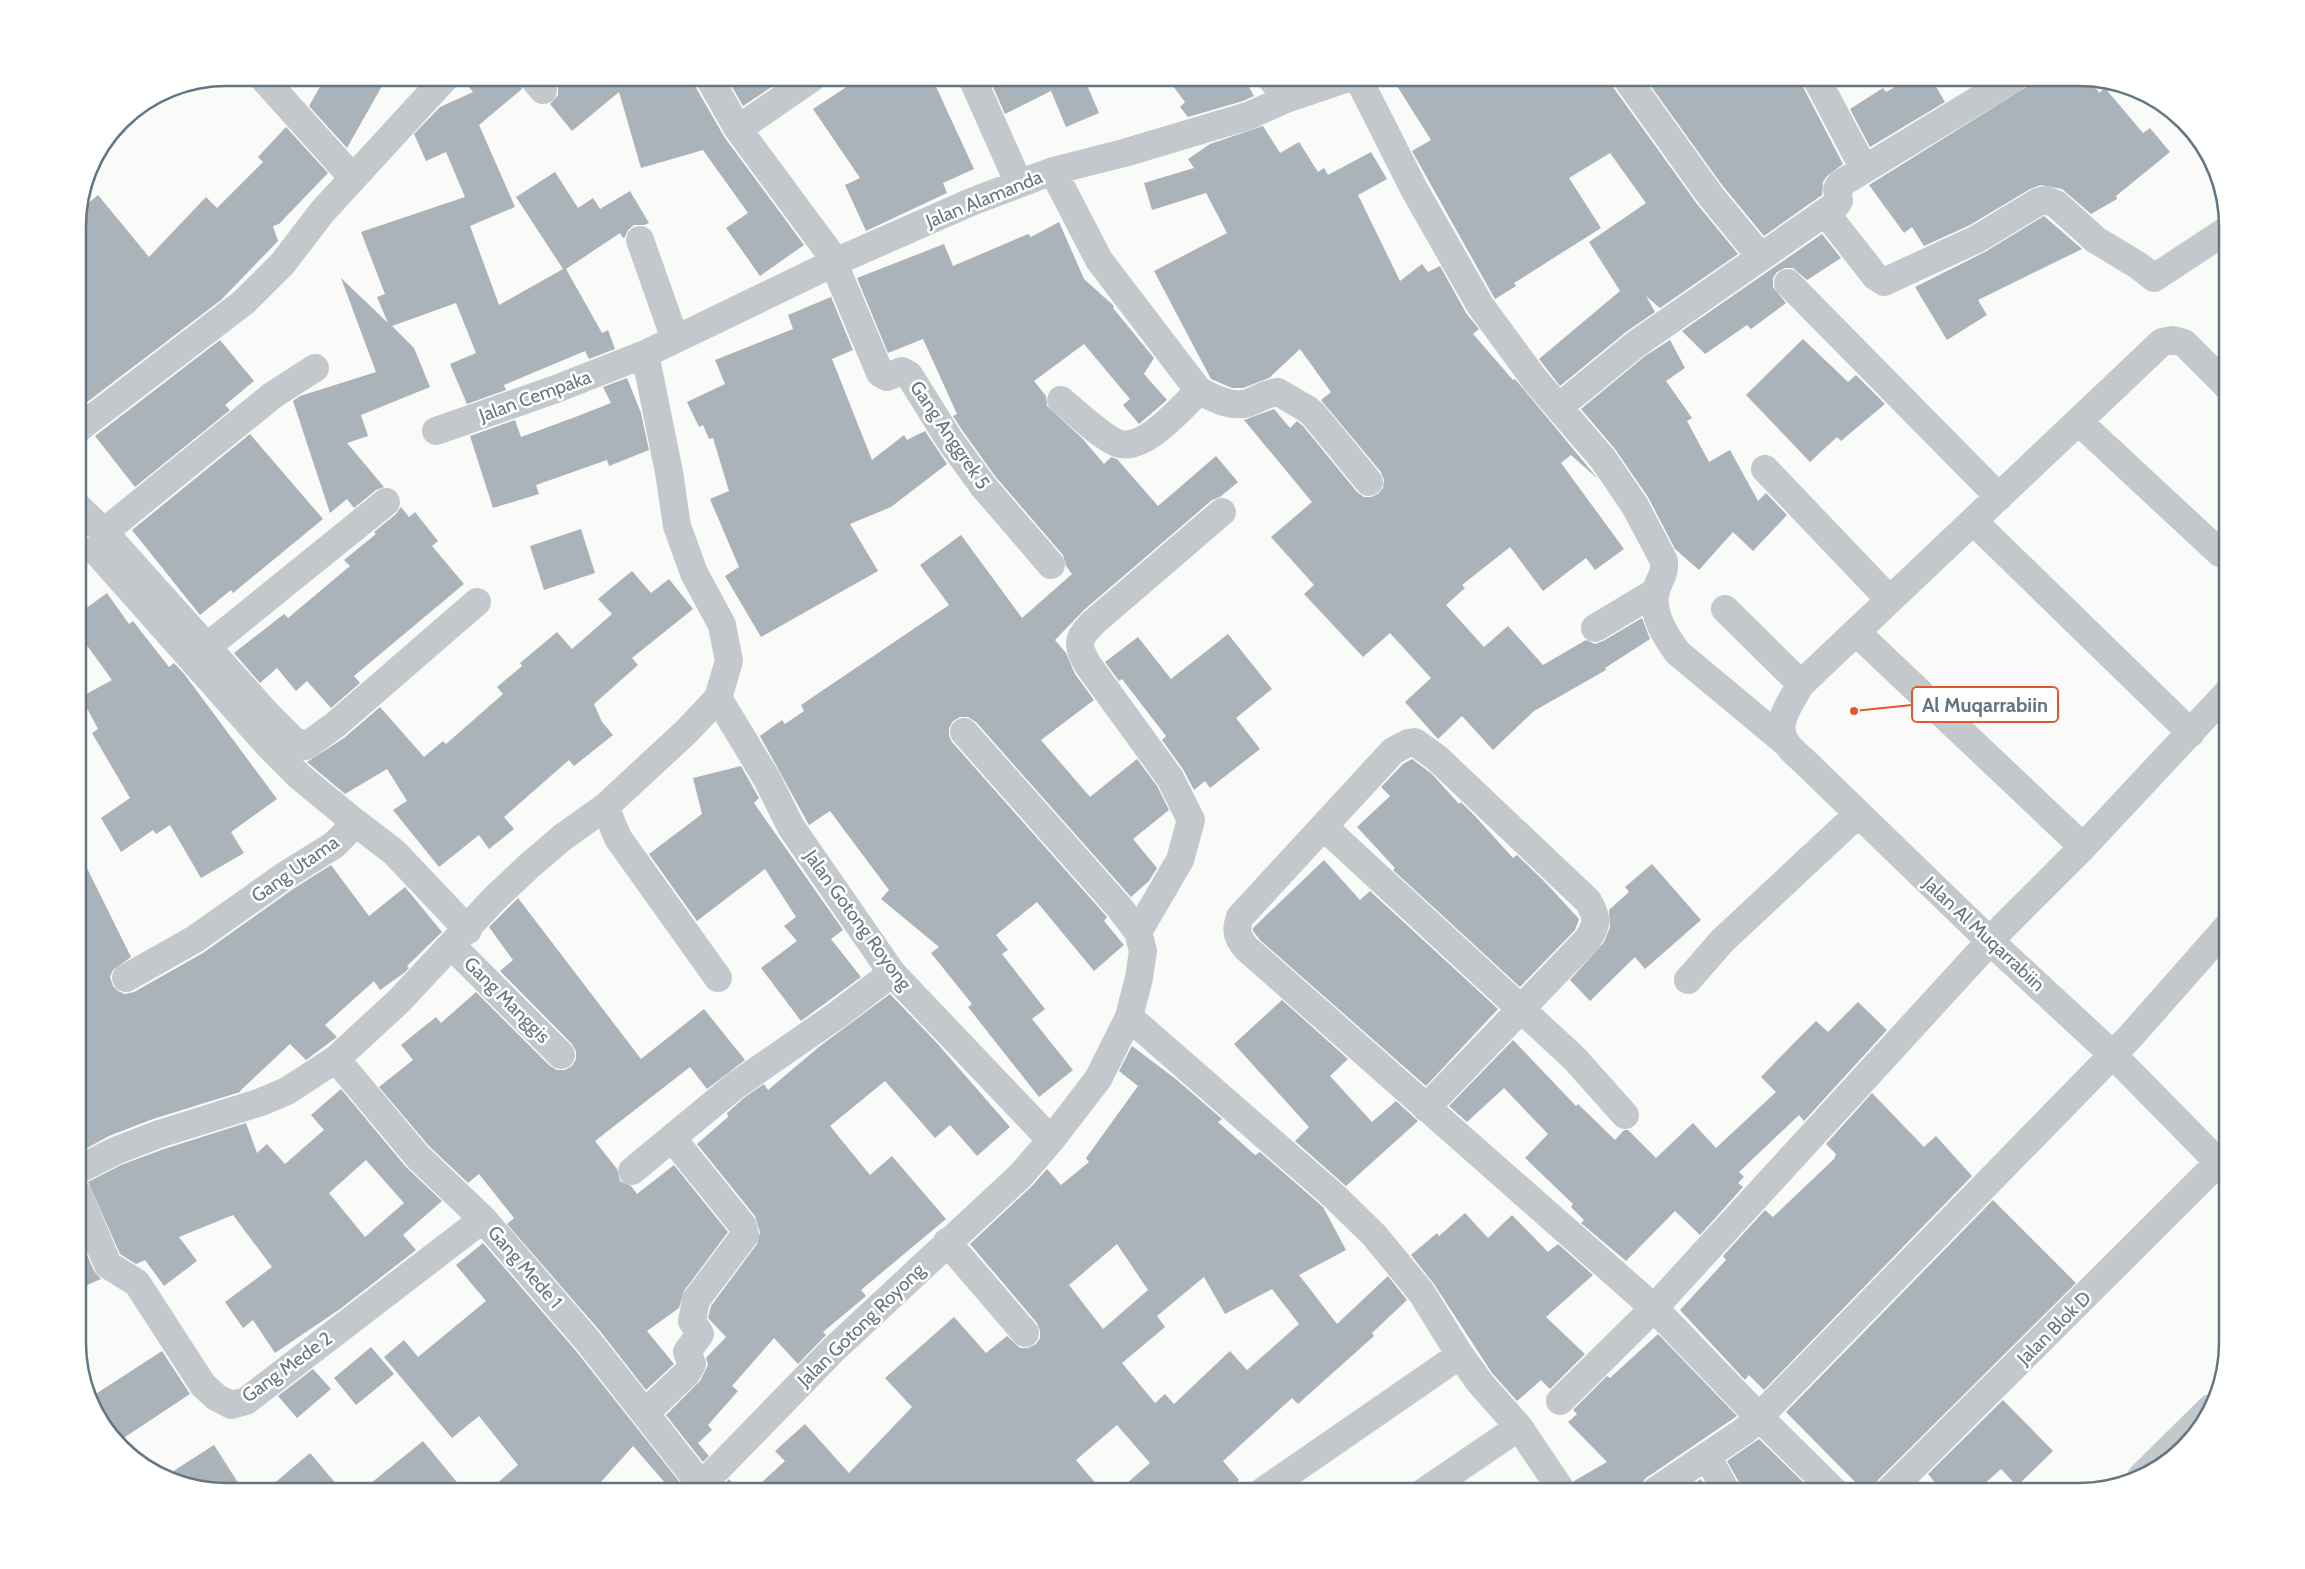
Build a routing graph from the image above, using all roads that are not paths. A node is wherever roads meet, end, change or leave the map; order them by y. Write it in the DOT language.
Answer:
graph roads {
  1 [pos="271,86"];
  2 [pos="438,86"];
  3 [pos="714,86"];
  4 [pos="801,86"];
  5 [pos="976,86"];
  6 [pos="1293,86"];
  7 [pos="1362,86"];
  8 [pos="1632,86"];
  9 [pos="1820,86"];
  10 [pos="2001,86"];
  11 [pos="1279,88"];
  12 [pos="738,130"];
  13 [pos="1864,169"];
  14 [pos="1053,171"];
  15 [pos="353,178"];
  16 [pos="1019,184"];
  17 [pos="1825,212"];
  18 [pos="2219,236"];
  19 [pos="640,240"];
  20 [pos="1760,256"];
  21 [pos="835,263"];
  22 [pos="1788,283"];
  23 [pos="676,339"];
  24 [pos="640,356"];
  25 [pos="315,368"];
  26 [pos="2219,377"];
  27 [pos="1199,391"];
  28 [pos="1061,400"];
  29 [pos="1559,407"];
  30 [pos="87,422"];
  31 [pos="2079,422"];
  32 [pos="436,432"];
  33 [pos="1765,468"];
  34 [pos="1370,482"];
  35 [pos="1999,497"];
  36 [pos="386,502"];
  37 [pos="1222,512"];
  38 [pos="1973,522"];
  39 [pos="91,531"];
  40 [pos="2219,552"];
  41 [pos="1051,565"];
  42 [pos="1655,592"];
  43 [pos="1890,600"];
  44 [pos="477,602"];
  45 [pos="1725,609"];
  46 [pos="1595,628"];
  47 [pos="1856,632"];
  48 [pos="208,646"];
  49 [pos="1801,684"];
  50 [pos="718,698"];
  51 [pos="2219,703"];
  52 [pos="964,732"];
  53 [pos="2191,733"];
  54 [pos="1785,742"];
  55 [pos="605,807"];
  56 [pos="1858,814"];
  57 [pos="356,823"];
  58 [pos="1324,828"];
  59 [pos="2082,847"];
  60 [pos="1138,932"];
  61 [pos="2219,937"];
  62 [pos="460,938"];
  63 [pos="1991,942"];
  64 [pos="892,973"];
  65 [pos="126,978"];
  66 [pos="718,978"];
  67 [pos="1688,980"];
  68 [pos="1521,1010"];
  69 [pos="1129,1017"];
  70 [pos="2112,1054"];
  71 [pos="562,1055"];
  72 [pos="336,1059"];
  73 [pos="1426,1108"];
  74 [pos="1625,1115"];
  75 [pos="672,1138"];
  76 [pos="1051,1140"];
  77 [pos="2219,1157"];
  78 [pos="87,1166"];
  79 [pos="2219,1169"];
  80 [pos="632,1171"];
  81 [pos="87,1215"];
  82 [pos="483,1219"];
  83 [pos="947,1242"];
  84 [pos="1654,1308"];
  85 [pos="1025,1333"];
  86 [pos="1460,1355"];
  87 [pos="1560,1401"];
  88 [pos="645,1413"];
  89 [pos="1759,1417"];
  90 [pos="1518,1427"];
  91 [pos="2185,1433"];
  92 [pos="2168,1450"];
  93 [pos="1707,1456"];
  94 [pos="695,1483"];
  95 [pos="705,1483"];
  96 [pos="1276,1483"];
  97 [pos="1438,1483"];
  98 [pos="1556,1483"];
  99 [pos="1668,1483"];
  100 [pos="1721,1483"];
  101 [pos="1825,1483"];
  102 [pos="1898,1483"];
  1 -- 15 [label="street"];
  2 -- 15 [label="street"];
  3 -- 12 [label="street"];
  4 -- 12 [label="street"];
  5 -- 16 [label="street"];
  6 -- 11 [label="street, Jalan Alamanda"];
  7 -- 29 [label="street"];
  8 -- 20 [label="street"];
  9 -- 13 [label="street"];
  10 -- 13 [label="street"];
  11 -- 14 [label="street, Jalan Alamanda"];
  12 -- 21 [label="street"];
  13 -- 17 [label="street"];
  14 -- 16 [label="street, Jalan Alamanda"];
  14 -- 27 [label="street"];
  15 -- 30 [label="street"];
  16 -- 21 [label="street, Jalan Alamanda"];
  17 -- 18 [label="street"];
  17 -- 20 [label="street"];
  19 -- 23 [label="street"];
  20 -- 29 [label="street"];
  21 -- 23 [label="street, Jalan Alamanda"];
  21 -- 41 [label="street, Gang Anggrek 5"];
  22 -- 35 [label="street"];
  23 -- 24 [label="street, Jalan Alamanda"];
  24 -- 32 [label="street, Jalan Cempaka"];
  24 -- 50 [label="street"];
  25 -- 39 [label="street"];
  26 -- 31 [label="street"];
  27 -- 28 [label="street"];
  27 -- 34 [label="street"];
  29 -- 42 [label="street"];
  31 -- 35 [label="street"];
  31 -- 40 [label="street"];
  33 -- 43 [label="street"];
  35 -- 38 [label="street"];
  36 -- 48 [label="street"];
  37 -- 60 [label="street"];
  38 -- 43 [label="street"];
  38 -- 53 [label="street"];
  39 -- 48 [label="street"];
  39 -- 57 [label="street"];
  42 -- 46 [label="street"];
  42 -- 54 [label="street, Jalan Al Muqarrabiin"];
  43 -- 47 [label="street"];
  44 -- 48 [label="street"];
  45 -- 49 [label="street"];
  47 -- 49 [label="street"];
  47 -- 59 [label="street"];
  49 -- 54 [label="street"];
  50 -- 55 [label="street"];
  50 -- 64 [label="street, Jalan Gotong Royong"];
  51 -- 53 [label="street"];
  52 -- 60 [label="street, Jalan Gotong Royong"];
  53 -- 59 [label="street"];
  54 -- 56 [label="street, Jalan Al Muqarrabiin"];
  55 -- 62 [label="street"];
  55 -- 66 [label="street"];
  56 -- 63 [label="street, Jalan Al Muqarrabiin"];
  56 -- 67 [label="street"];
  57 -- 62 [label="street, Gang Utama"];
  57 -- 65 [label="street, Gang Utama"];
  58 -- 68 [label="street"];
  58 -- 68 [label="street"];
  58 -- 73 [label="street"];
  59 -- 63 [label="street"];
  60 -- 69 [label="street, Jalan Gotong Royong"];
  61 -- 70 [label="street"];
  62 -- 71 [label="street, Gang Manggis"];
  62 -- 72 [label="street"];
  63 -- 70 [label="street, Jalan Al Muqarrabiin"];
  63 -- 84 [label="street"];
  64 -- 75 [label="street"];
  64 -- 76 [label="street, Jalan Gotong Royong"];
  68 -- 73 [label="street"];
  68 -- 74 [label="street"];
  69 -- 76 [label="street, Jalan Gotong Royong"];
  69 -- 86 [label="street"];
  70 -- 77 [label="street, Jalan Al Muqarrabiin"];
  70 -- 89 [label="street"];
  72 -- 78 [label="street"];
  72 -- 82 [label="street, Gang Mede 1"];
  73 -- 84 [label="street"];
  75 -- 80 [label="street"];
  75 -- 88 [label="street"];
  76 -- 83 [label="street, Jalan Gotong Royong"];
  79 -- 102 [label="street, Jalan Blok D"];
  81 -- 82 [label="street, Gang Mede 2"];
  82 -- 88 [label="street, Gang Mede 1"];
  83 -- 85 [label="street"];
  83 -- 95 [label="street, Jalan Gotong Royong"];
  84 -- 87 [label="street"];
  84 -- 89 [label="street"];
  86 -- 90 [label="street"];
  86 -- 96 [label="street"];
  88 -- 94 [label="street, Gang Mede 1"];
  89 -- 93 [label="street"];
  89 -- 101 [label="street"];
  90 -- 97 [label="street"];
  90 -- 98 [label="street"];
  91 -- 92 [label="street"];
  93 -- 99 [label="street"];
  93 -- 100 [label="street"];
}
